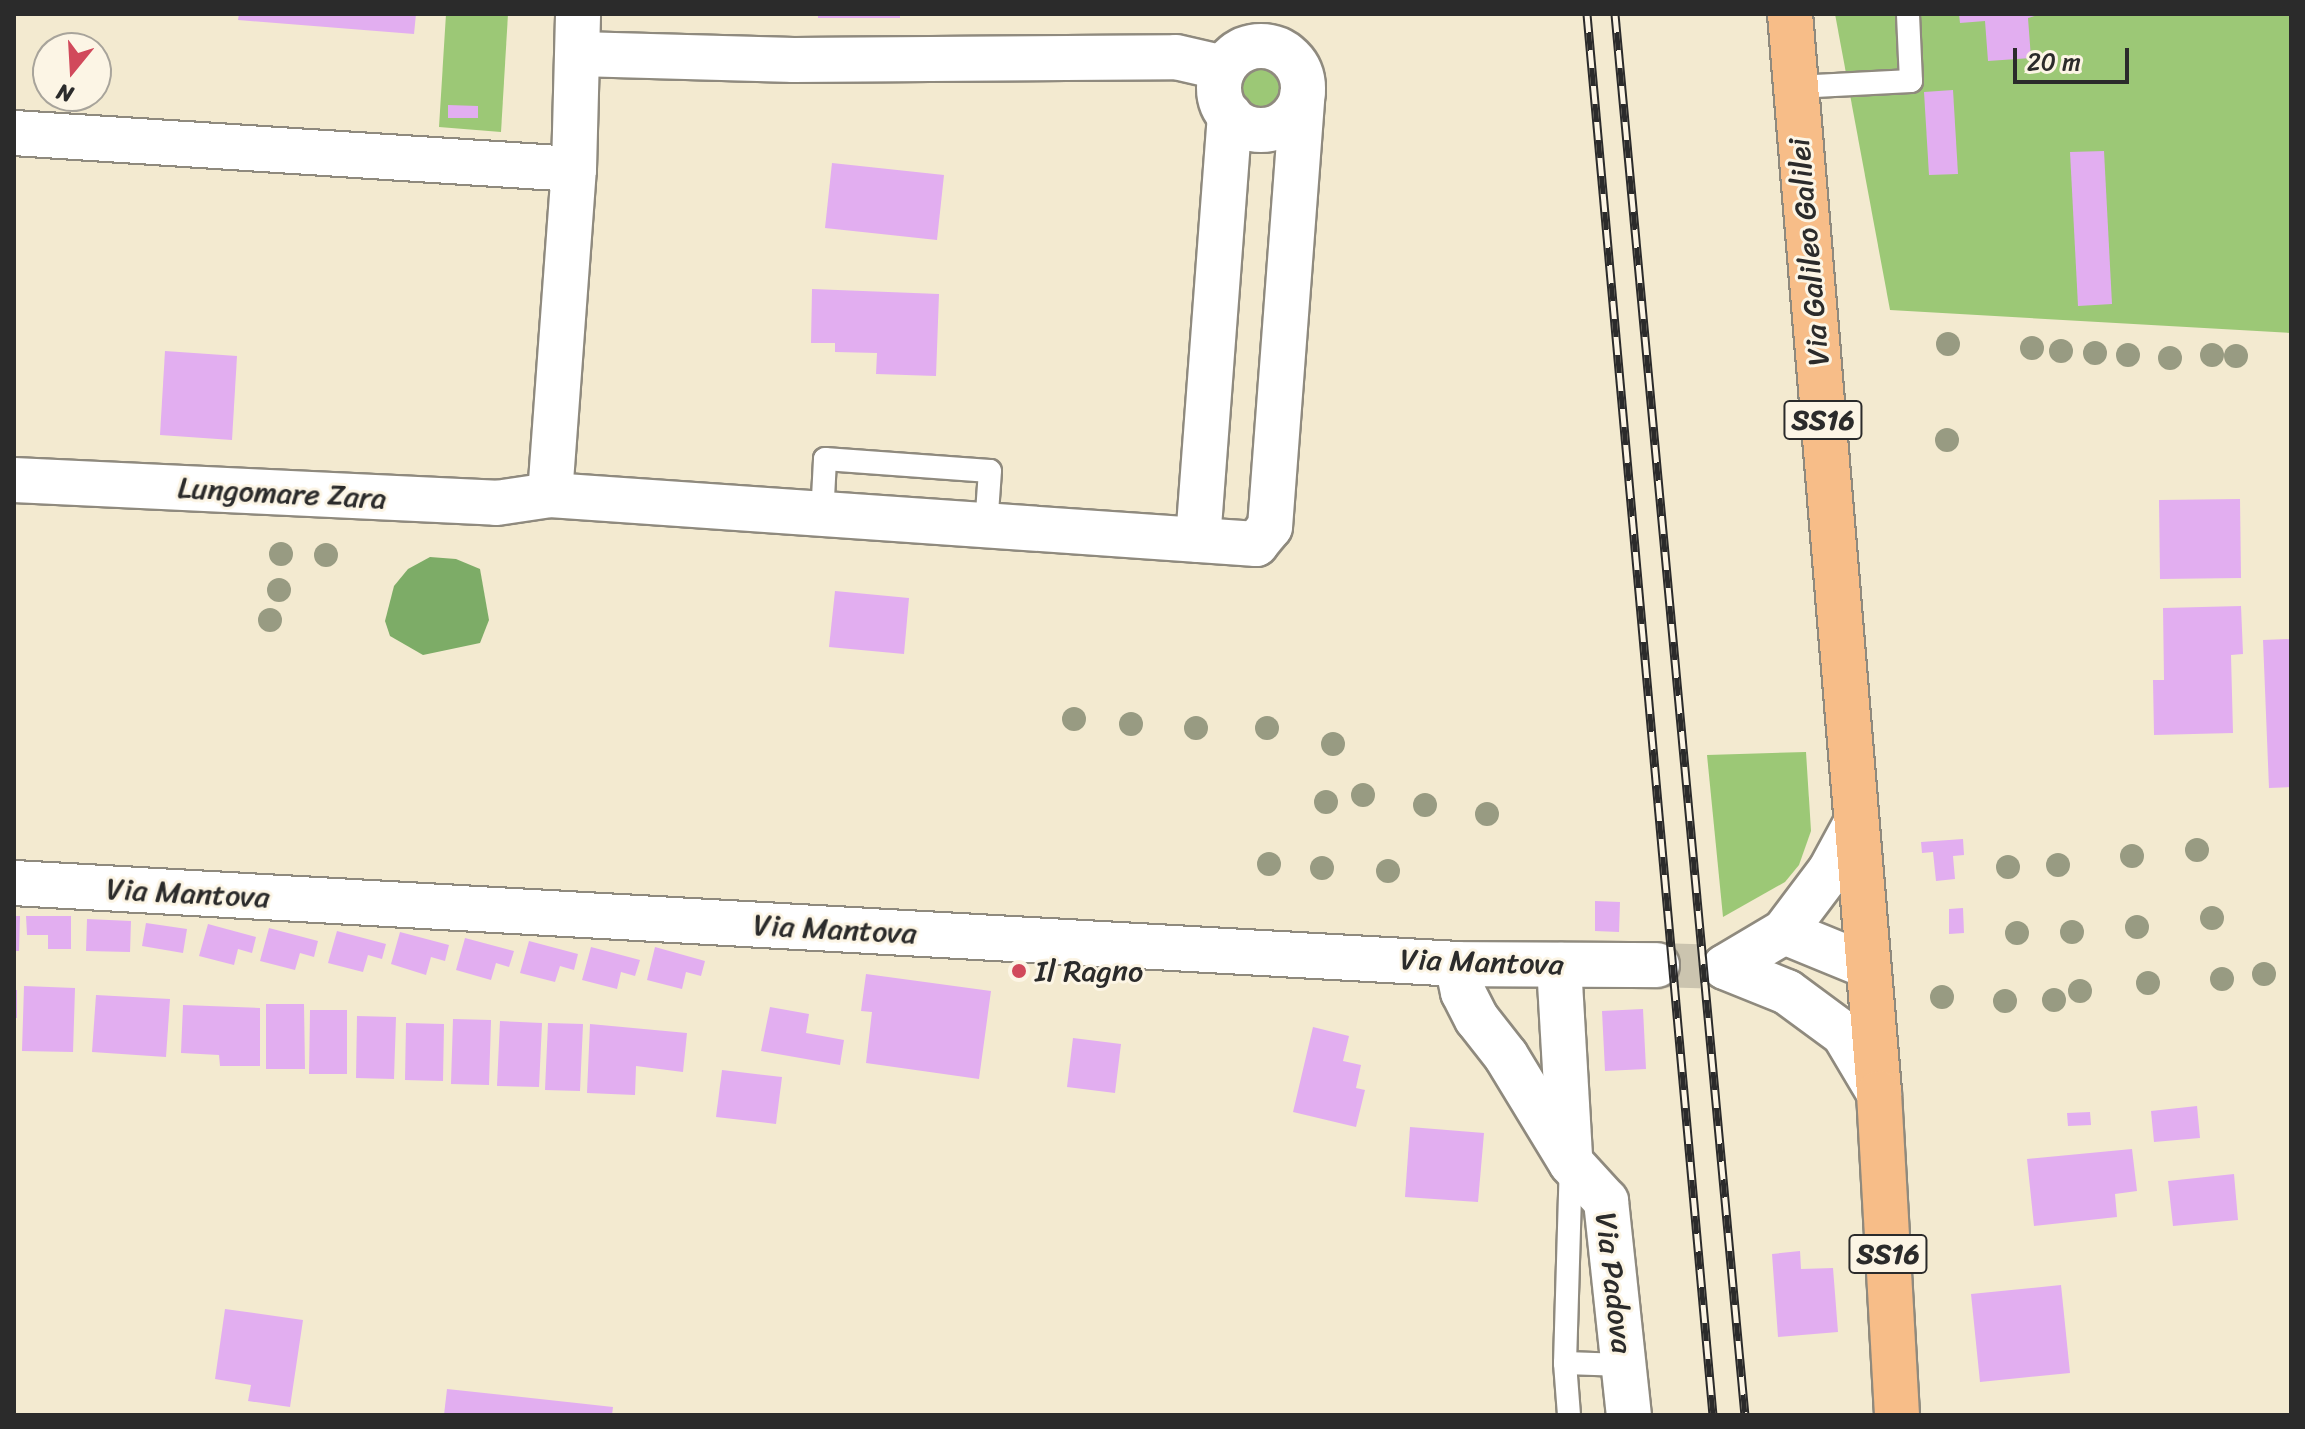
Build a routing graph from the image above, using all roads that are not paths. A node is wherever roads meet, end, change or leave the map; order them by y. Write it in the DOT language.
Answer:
graph roads {
  1 [pos="1790,14"];
  2 [pos="1908,14"];
  3 [pos="578,34"];
  4 [pos="1224,68"];
  5 [pos="1796,87"];
  6 [pos="1303,91"];
  7 [pos="1230,115"];
  8 [pos="14,133"];
  9 [pos="574,169"];
  10 [pos="14,480"];
  11 [pos="550,495"];
  12 [pos="822,517"];
  13 [pos="986,527"];
  14 [pos="1198,540"];
  15 [pos="1855,825"];
  16 [pos="14,883"];
  17 [pos="1784,932"];
  18 [pos="1457,964"];
  19 [pos="1559,965"];
  20 [pos="1657,965"];
  21 [pos="1865,965"];
  22 [pos="1787,992"];
  23 [pos="1879,1093"];
  24 [pos="1571,1163"];
  25 [pos="1565,1363"];
  26 [pos="1624,1365"];
  27 [pos="1569,1415"];
  28 [pos="1629,1415"];
  29 [pos="1897,1415"];
  1 -- 5 [label="main road, Via Galileo Galilei / SS16"];
  2 -- 5 [label="lane"];
  3 -- 4 [label="street"];
  3 -- 9 [label="street"];
  4 -- 6 [label="street"];
  4 -- 7 [label="street"];
  5 -- 15 [label="main road, Via Galileo Galilei / SS16"];
  6 -- 7 [label="street"];
  6 -- 14 [label="street, Lungomare Zara"];
  7 -- 14 [label="street"];
  8 -- 9 [label="street"];
  9 -- 11 [label="street"];
  10 -- 11 [label="street, Lungomare Zara"];
  11 -- 12 [label="street, Lungomare Zara"];
  12 -- 13 [label="street, Lungomare Zara"];
  12 -- 13 [label="lane"];
  13 -- 14 [label="street, Lungomare Zara"];
  15 -- 17 [label="street"];
  15 -- 21 [label="main road, SS16"];
  16 -- 18 [label="street, Via Mantova"];
  17 -- 21 [label="street"];
  17 -- 22 [label="street"];
  18 -- 19 [label="street, Via Mantova"];
  18 -- 24 [label="street, Via Padova"];
  19 -- 20 [label="street, Via Mantova"];
  19 -- 24 [label="street"];
  21 -- 22 [label="street"];
  21 -- 23 [label="main road, SS16"];
  22 -- 23 [label="street"];
  23 -- 29 [label="main road, SS16"];
  24 -- 25 [label="lane"];
  24 -- 26 [label="street, Via Padova"];
  25 -- 26 [label="lane"];
  25 -- 27 [label="lane"];
  26 -- 28 [label="street, Via Padova"];
}
